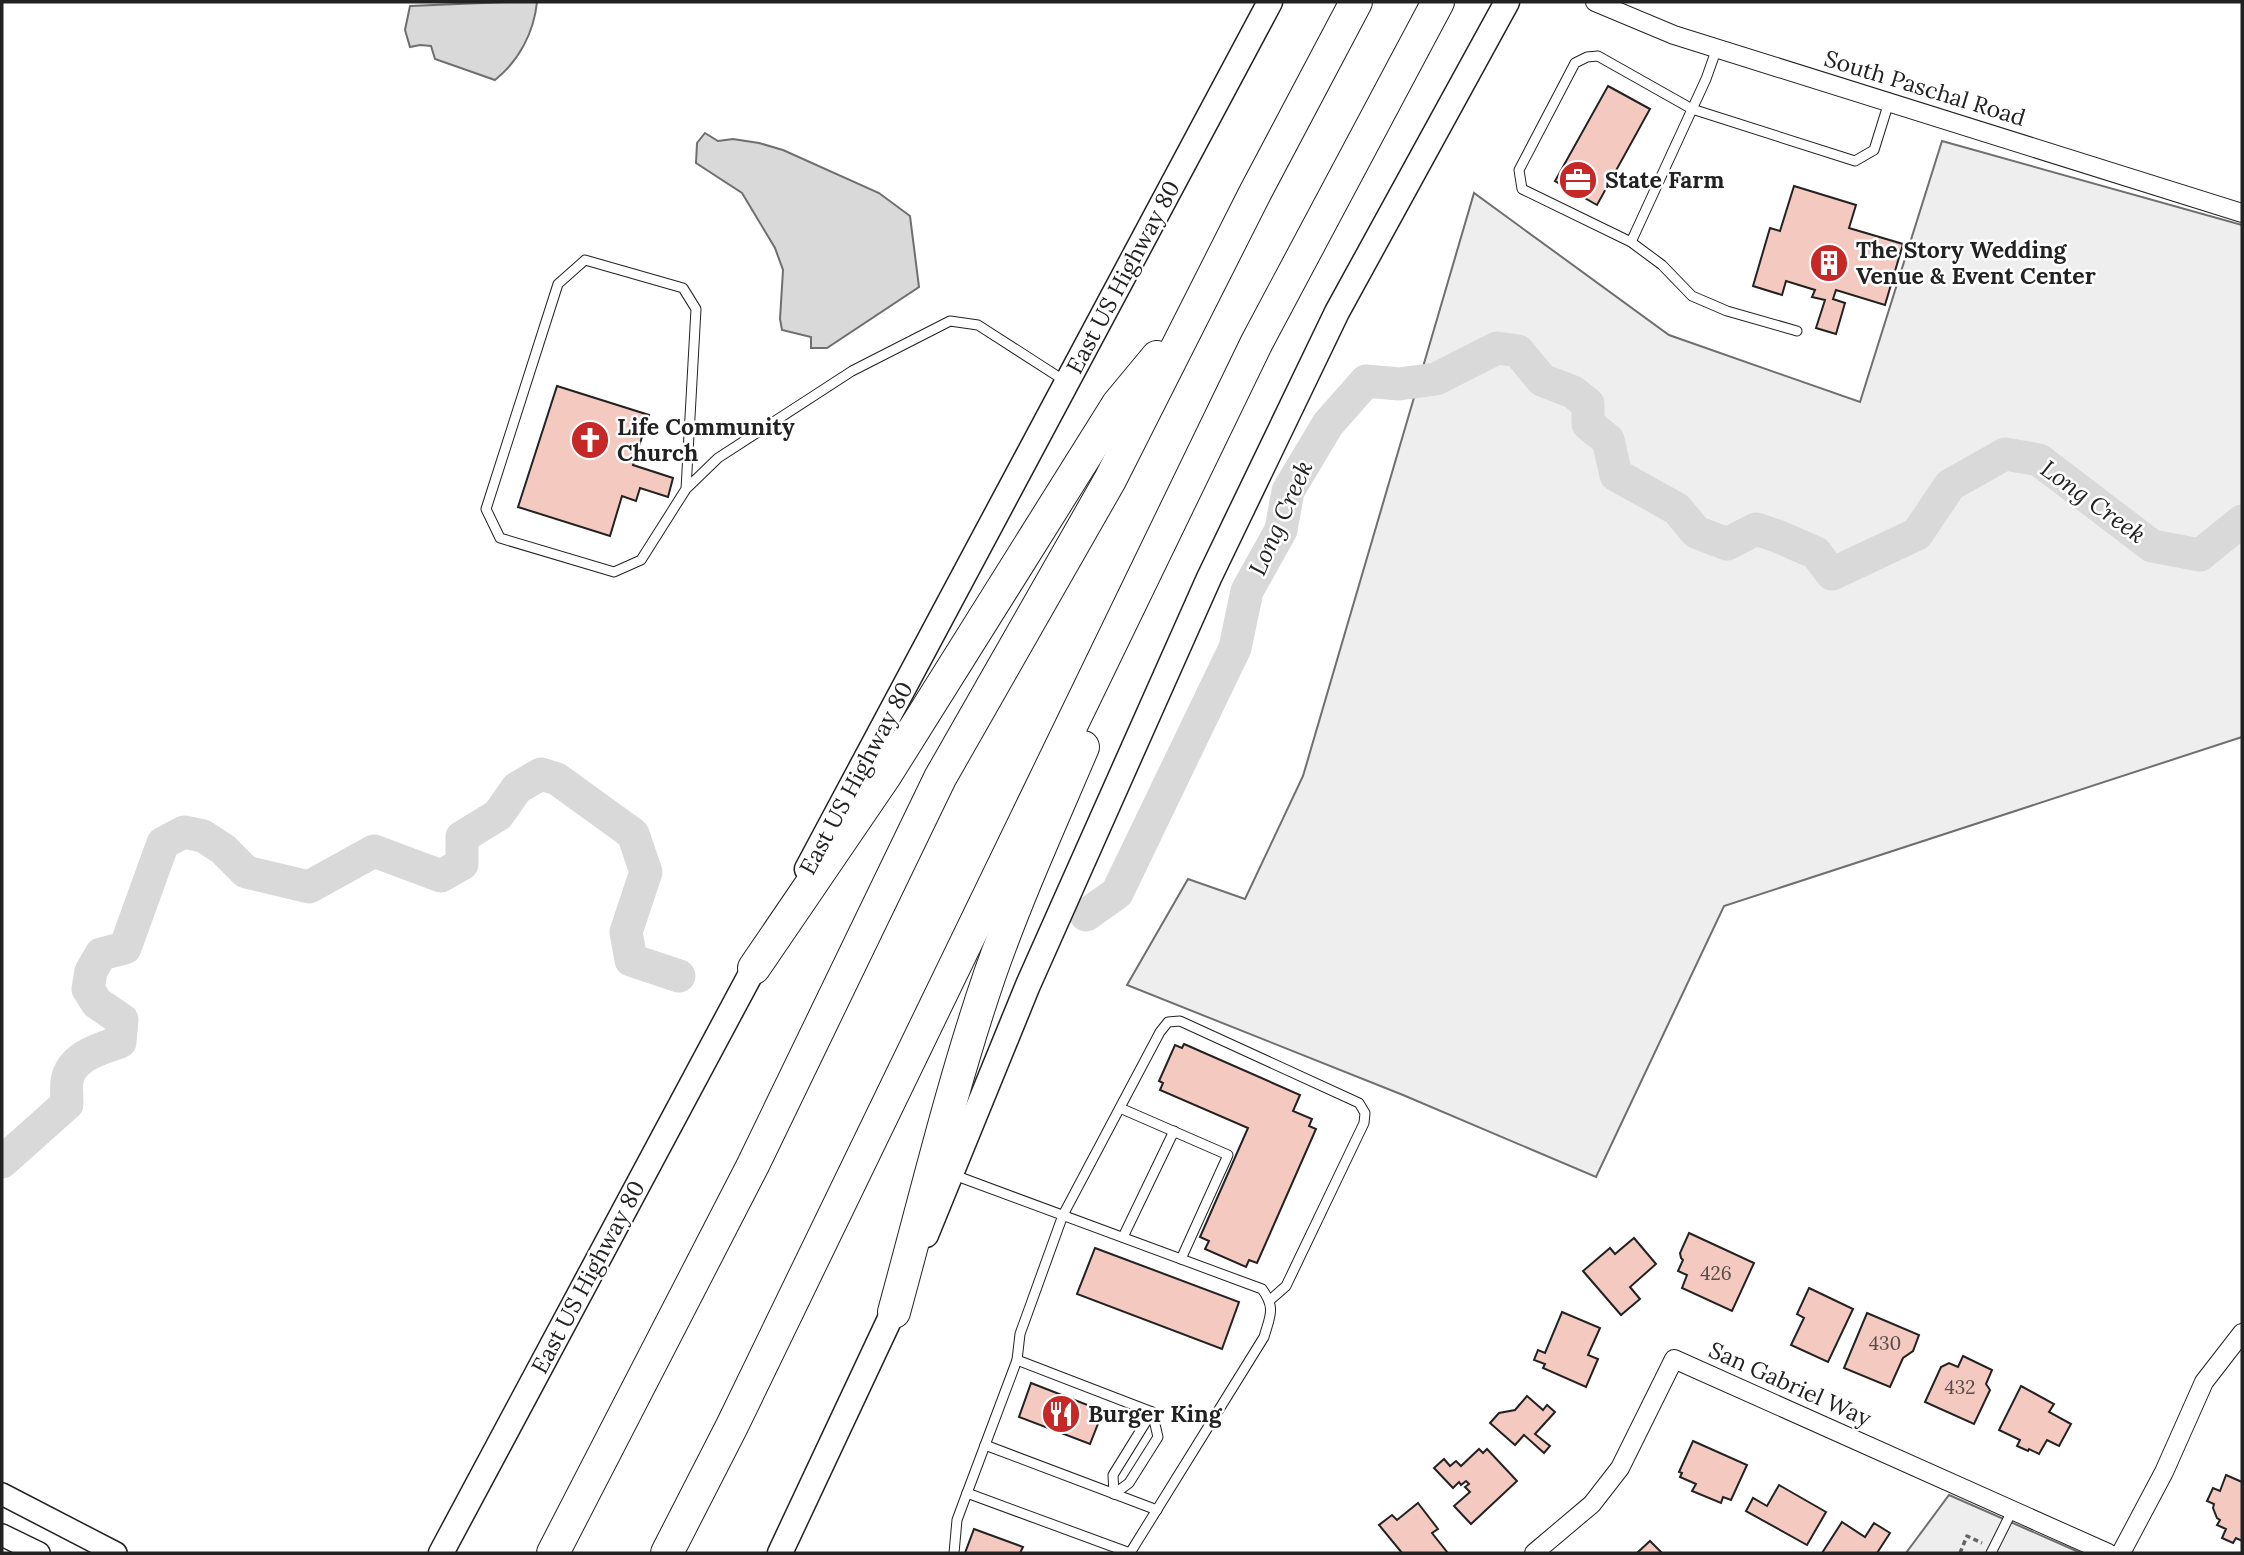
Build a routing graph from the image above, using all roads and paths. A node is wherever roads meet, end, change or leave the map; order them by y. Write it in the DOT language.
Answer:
graph roads {
  1 [pos="1270,2"];
  2 [pos="1356,2"];
  3 [pos="1438,2"];
  4 [pos="1507,2"];
  5 [pos="1595,2"];
  6 [pos="1717,48"];
  7 [pos="1889,102"];
  8 [pos="1692,109"];
  9 [pos="2242,213"];
  10 [pos="1631,242"];
  11 [pos="1196,309"];
  12 [pos="1797,331"];
  13 [pos="1257,342"];
  14 [pos="1067,382"];
  15 [pos="686,489"];
  16 [pos="754,968"];
  17 [pos="1120,1108"];
  18 [pos="1174,1132"];
  19 [pos="952,1174"];
  20 [pos="1063,1215"];
  21 [pos="1123,1237"];
  22 [pos="1181,1259"];
  23 [pos="1270,1300"];
  24 [pos="894,1312"];
  25 [pos="2242,1333"];
  26 [pos="1017,1360"];
  27 [pos="1152,1412"];
  28 [pos="985,1445"];
  29 [pos="967,1493"];
  30 [pos="2,1494"];
  31 [pos="1114,1494"];
  32 [pos="1157,1510"];
  33 [pos="2012,1511"];
  34 [pos="2,1535"];
  35 [pos="1982,1543"];
  36 [pos="1113,1551"];
  37 [pos="39,1553"];
  38 [pos="116,1553"];
  39 [pos="441,1553"];
  40 [pos="554,1553"];
  41 [pos="667,1553"];
  42 [pos="780,1553"];
  43 [pos="954,1553"];
  44 [pos="1130,1553"];
  45 [pos="1534,1553"];
  46 [pos="1960,1553"];
  47 [pos="1991,1553"];
  48 [pos="2108,1553"];
  49 [pos="2121,1553"];
  1 -- 14 [label="main road, East US Highway 80"];
  2 -- 11 [label="highway"];
  3 -- 13 [label="highway"];
  4 -- 19 [label="main road"];
  5 -- 6 [label="street, South Paschal Road"];
  6 -- 7 [label="street, South Paschal Road"];
  6 -- 8 [label="lane"];
  7 -- 8 [label="lane"];
  7 -- 9 [label="street, South Paschal Road"];
  8 -- 10 [label="lane"];
  8 -- 10 [label="lane"];
  10 -- 12 [label="lane"];
  11 -- 16 [label="highway"];
  11 -- 40 [label="highway"];
  13 -- 24 [label="highway"];
  13 -- 41 [label="highway"];
  14 -- 15 [label="lane"];
  14 -- 16 [label="main road, East US Highway 80"];
  15 -- 15 [label="lane"];
  16 -- 39 [label="main road, East US Highway 80"];
  17 -- 18 [label="lane"];
  17 -- 20 [label="lane"];
  17 -- 23 [label="lane"];
  18 -- 21 [label="lane"];
  18 -- 22 [label="lane"];
  19 -- 20 [label="lane"];
  19 -- 24 [label="main road"];
  20 -- 21 [label="lane"];
  20 -- 26 [label="lane"];
  21 -- 22 [label="lane"];
  22 -- 23 [label="lane"];
  23 -- 32 [label="lane"];
  24 -- 42 [label="main road"];
  25 -- 49 [label="street"];
  26 -- 27 [label="lane"];
  26 -- 28 [label="lane"];
  27 -- 31 [label="lane"];
  27 -- 31 [label="lane"];
  28 -- 29 [label="lane"];
  28 -- 31 [label="lane"];
  29 -- 36 [label="lane"];
  29 -- 43 [label="lane"];
  30 -- 38 [label="street"];
  31 -- 32 [label="lane"];
  32 -- 44 [label="lane"];
  33 -- 45 [label="street, San Gabriel Way"];
  33 -- 47 [label="lane"];
  33 -- 48 [label="street, San Gabriel Way"];
  34 -- 37 [label="street"];
  35 -- 46 [label="path"];
  36 -- 44 [label="lane"];
}
